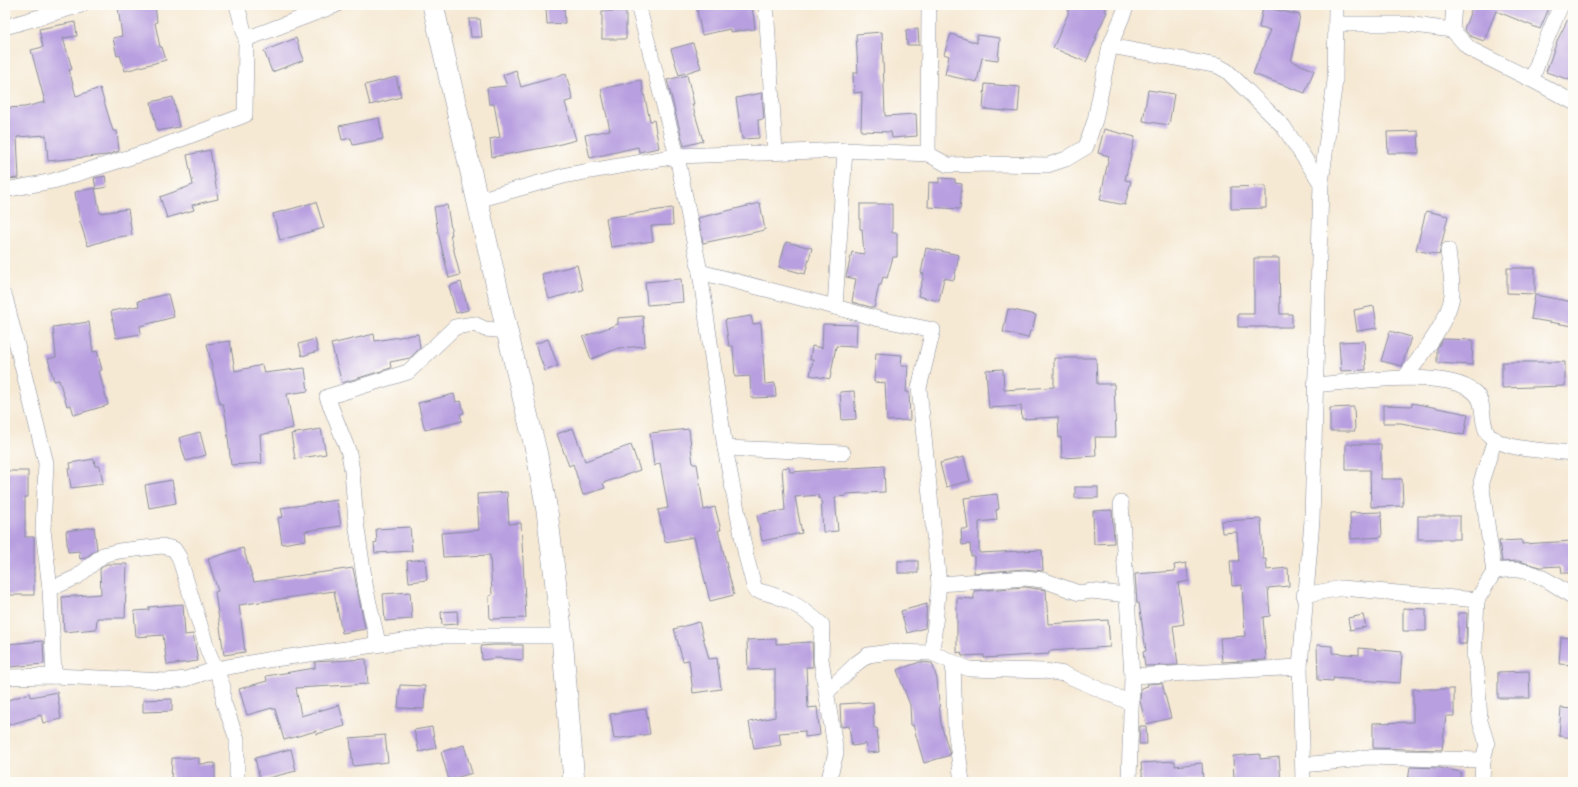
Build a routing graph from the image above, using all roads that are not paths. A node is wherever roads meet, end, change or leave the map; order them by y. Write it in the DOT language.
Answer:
graph roads {
  1 [pos="81,5"];
  2 [pos="237,5"];
  3 [pos="336,5"];
  4 [pos="433,5"];
  5 [pos="638,5"];
  6 [pos="766,5"];
  7 [pos="929,5"];
  8 [pos="1127,5"];
  9 [pos="1336,5"];
  10 [pos="1454,5"];
  11 [pos="1561,5"];
  12 [pos="1336,24"];
  13 [pos="5,27"];
  14 [pos="1452,30"];
  15 [pos="246,38"];
  16 [pos="1110,46"];
  17 [pos="1532,80"];
  18 [pos="1573,102"];
  19 [pos="845,150"];
  20 [pos="775,152"];
  21 [pos="928,154"];
  22 [pos="677,156"];
  23 [pos="1321,183"];
  24 [pos="5,190"];
  25 [pos="478,200"];
  26 [pos="1448,250"];
  27 [pos="700,272"];
  28 [pos="5,297"];
  29 [pos="835,307"];
  30 [pos="506,331"];
  31 [pos="1406,377"];
  32 [pos="1315,385"];
  33 [pos="1495,439"];
  34 [pos="725,448"];
  35 [pos="842,452"];
  36 [pos="1573,454"];
  37 [pos="1121,503"];
  38 [pos="1494,572"];
  39 [pos="939,584"];
  40 [pos="50,589"];
  41 [pos="1127,595"];
  42 [pos="1304,595"];
  43 [pos="1573,597"];
  44 [pos="1478,600"];
  45 [pos="562,636"];
  46 [pos="378,643"];
  47 [pos="932,653"];
  48 [pos="953,663"];
  49 [pos="1300,667"];
  50 [pos="216,669"];
  51 [pos="5,676"];
  52 [pos="54,676"];
  53 [pos="1132,676"];
  54 [pos="827,692"];
  55 [pos="1131,703"];
  56 [pos="1483,760"];
  57 [pos="1303,765"];
  58 [pos="237,782"];
  59 [pos="574,782"];
  60 [pos="828,782"];
  61 [pos="962,782"];
  62 [pos="1129,782"];
  63 [pos="1303,782"];
  64 [pos="1482,782"];
  1 -- 13 [label="street"];
  2 -- 15 [label="street"];
  3 -- 15 [label="street"];
  4 -- 25 [label="main road"];
  5 -- 22 [label="street"];
  6 -- 20 [label="street"];
  7 -- 21 [label="street"];
  8 -- 16 [label="street"];
  9 -- 12 [label="street"];
  10 -- 14 [label="street"];
  11 -- 17 [label="street"];
  12 -- 14 [label="street"];
  12 -- 23 [label="street"];
  14 -- 17 [label="street"];
  15 -- 24 [label="street"];
  16 -- 21 [label="street"];
  16 -- 23 [label="street"];
  17 -- 18 [label="street"];
  19 -- 20 [label="street"];
  19 -- 21 [label="street"];
  19 -- 29 [label="street"];
  20 -- 22 [label="street"];
  22 -- 25 [label="street"];
  22 -- 27 [label="street"];
  23 -- 32 [label="street"];
  25 -- 30 [label="main road"];
  26 -- 31 [label="street"];
  27 -- 29 [label="street"];
  27 -- 34 [label="street"];
  28 -- 40 [label="street"];
  29 -- 39 [label="street"];
  30 -- 45 [label="main road"];
  30 -- 46 [label="street"];
  31 -- 32 [label="street"];
  31 -- 33 [label="street"];
  32 -- 42 [label="street"];
  33 -- 36 [label="street"];
  33 -- 38 [label="street"];
  34 -- 35 [label="street"];
  34 -- 54 [label="street"];
  37 -- 41 [label="street"];
  38 -- 43 [label="street"];
  38 -- 44 [label="street"];
  39 -- 41 [label="street"];
  39 -- 47 [label="street"];
  40 -- 50 [label="street"];
  40 -- 52 [label="street"];
  41 -- 53 [label="street"];
  42 -- 44 [label="street"];
  42 -- 49 [label="street"];
  44 -- 56 [label="street"];
  45 -- 46 [label="street"];
  45 -- 59 [label="main road"];
  46 -- 50 [label="street"];
  47 -- 48 [label="street"];
  47 -- 54 [label="street"];
  48 -- 55 [label="street"];
  48 -- 61 [label="street"];
  49 -- 53 [label="street"];
  49 -- 57 [label="street"];
  50 -- 52 [label="street"];
  50 -- 58 [label="street"];
  51 -- 52 [label="street"];
  53 -- 55 [label="street"];
  54 -- 60 [label="street"];
  55 -- 62 [label="street"];
  56 -- 57 [label="street"];
  56 -- 64 [label="street"];
  57 -- 63 [label="street"];
}
